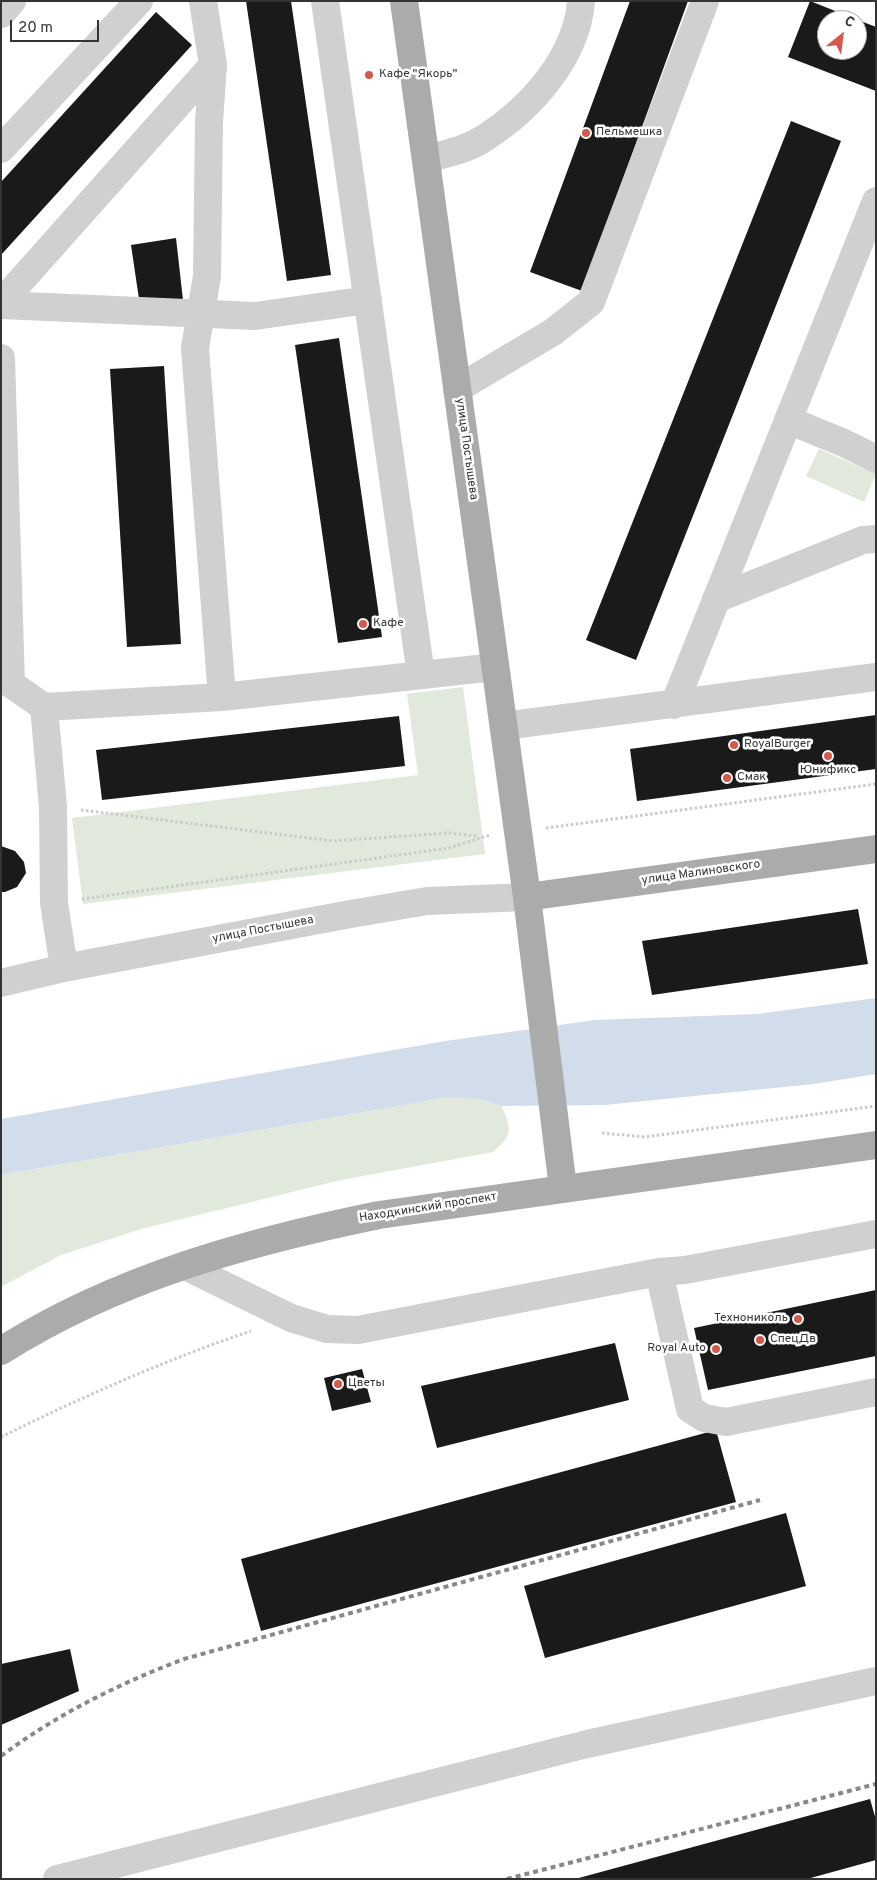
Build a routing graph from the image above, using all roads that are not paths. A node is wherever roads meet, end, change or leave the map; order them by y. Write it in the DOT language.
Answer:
graph roads {
  1 [pos="12,1"];
  2 [pos="139,1"];
  3 [pos="203,1"];
  4 [pos="325,1"];
  5 [pos="404,1"];
  6 [pos="582,1"];
  7 [pos="704,1"];
  8 [pos="1,14"];
  9 [pos="213,65"];
  10 [pos="1,149"];
  11 [pos="426,160"];
  12 [pos="876,201"];
  13 [pos="368,300"];
  14 [pos="1,304"];
  15 [pos="200,313"];
  16 [pos="1,358"];
  17 [pos="457,389"];
  18 [pos="788,420"];
  19 [pos="876,459"];
  20 [pos="876,539"];
  21 [pos="716,599"];
  22 [pos="495,667"];
  23 [pos="421,676"];
  24 [pos="876,677"];
  25 [pos="6,683"];
  26 [pos="222,697"];
  27 [pos="674,704"];
  28 [pos="44,707"];
  29 [pos="504,726"];
  30 [pos="876,849"];
  31 [pos="527,897"];
  32 [pos="64,968"];
  33 [pos="1,983"];
  34 [pos="876,1144"];
  35 [pos="563,1188"];
  36 [pos="876,1234"];
  37 [pos="185,1266"];
  38 [pos="659,1272"];
  39 [pos="1,1351"];
  40 [pos="876,1392"];
  41 [pos="876,1681"];
  42 [pos="57,1879"];
  1 -- 8 [label="street"];
  2 -- 10 [label="street"];
  3 -- 9 [label="street"];
  4 -- 13 [label="street"];
  5 -- 11 [label="main road, улица Постышева"];
  6 -- 11 [label="street"];
  7 -- 17 [label="street"];
  9 -- 14 [label="street"];
  9 -- 15 [label="street"];
  11 -- 17 [label="main road, улица Постышева"];
  12 -- 18 [label="street"];
  13 -- 15 [label="street"];
  13 -- 23 [label="street"];
  14 -- 15 [label="street"];
  15 -- 26 [label="street"];
  16 -- 25 [label="street"];
  17 -- 22 [label="main road, улица Постышева"];
  18 -- 19 [label="street"];
  18 -- 21 [label="street"];
  20 -- 21 [label="street"];
  21 -- 27 [label="street"];
  22 -- 23 [label="street"];
  22 -- 29 [label="main road, улица Постышева"];
  23 -- 26 [label="street"];
  24 -- 27 [label="street"];
  25 -- 28 [label="street"];
  26 -- 28 [label="street"];
  27 -- 29 [label="street"];
  28 -- 32 [label="street"];
  29 -- 31 [label="main road, улица Постышева"];
  30 -- 31 [label="main road, улица Малиновского"];
  31 -- 32 [label="street, улица Постышева"];
  31 -- 35 [label="main road, улица Постышева"];
  32 -- 33 [label="street, улица Постышева"];
  34 -- 35 [label="main road, Находкинский проспект"];
  35 -- 37 [label="main road, Находкинский проспект"];
  36 -- 38 [label="street"];
  37 -- 38 [label="street"];
  37 -- 39 [label="main road, Находкинский проспект"];
  38 -- 40 [label="street"];
  41 -- 42 [label="street"];
}
